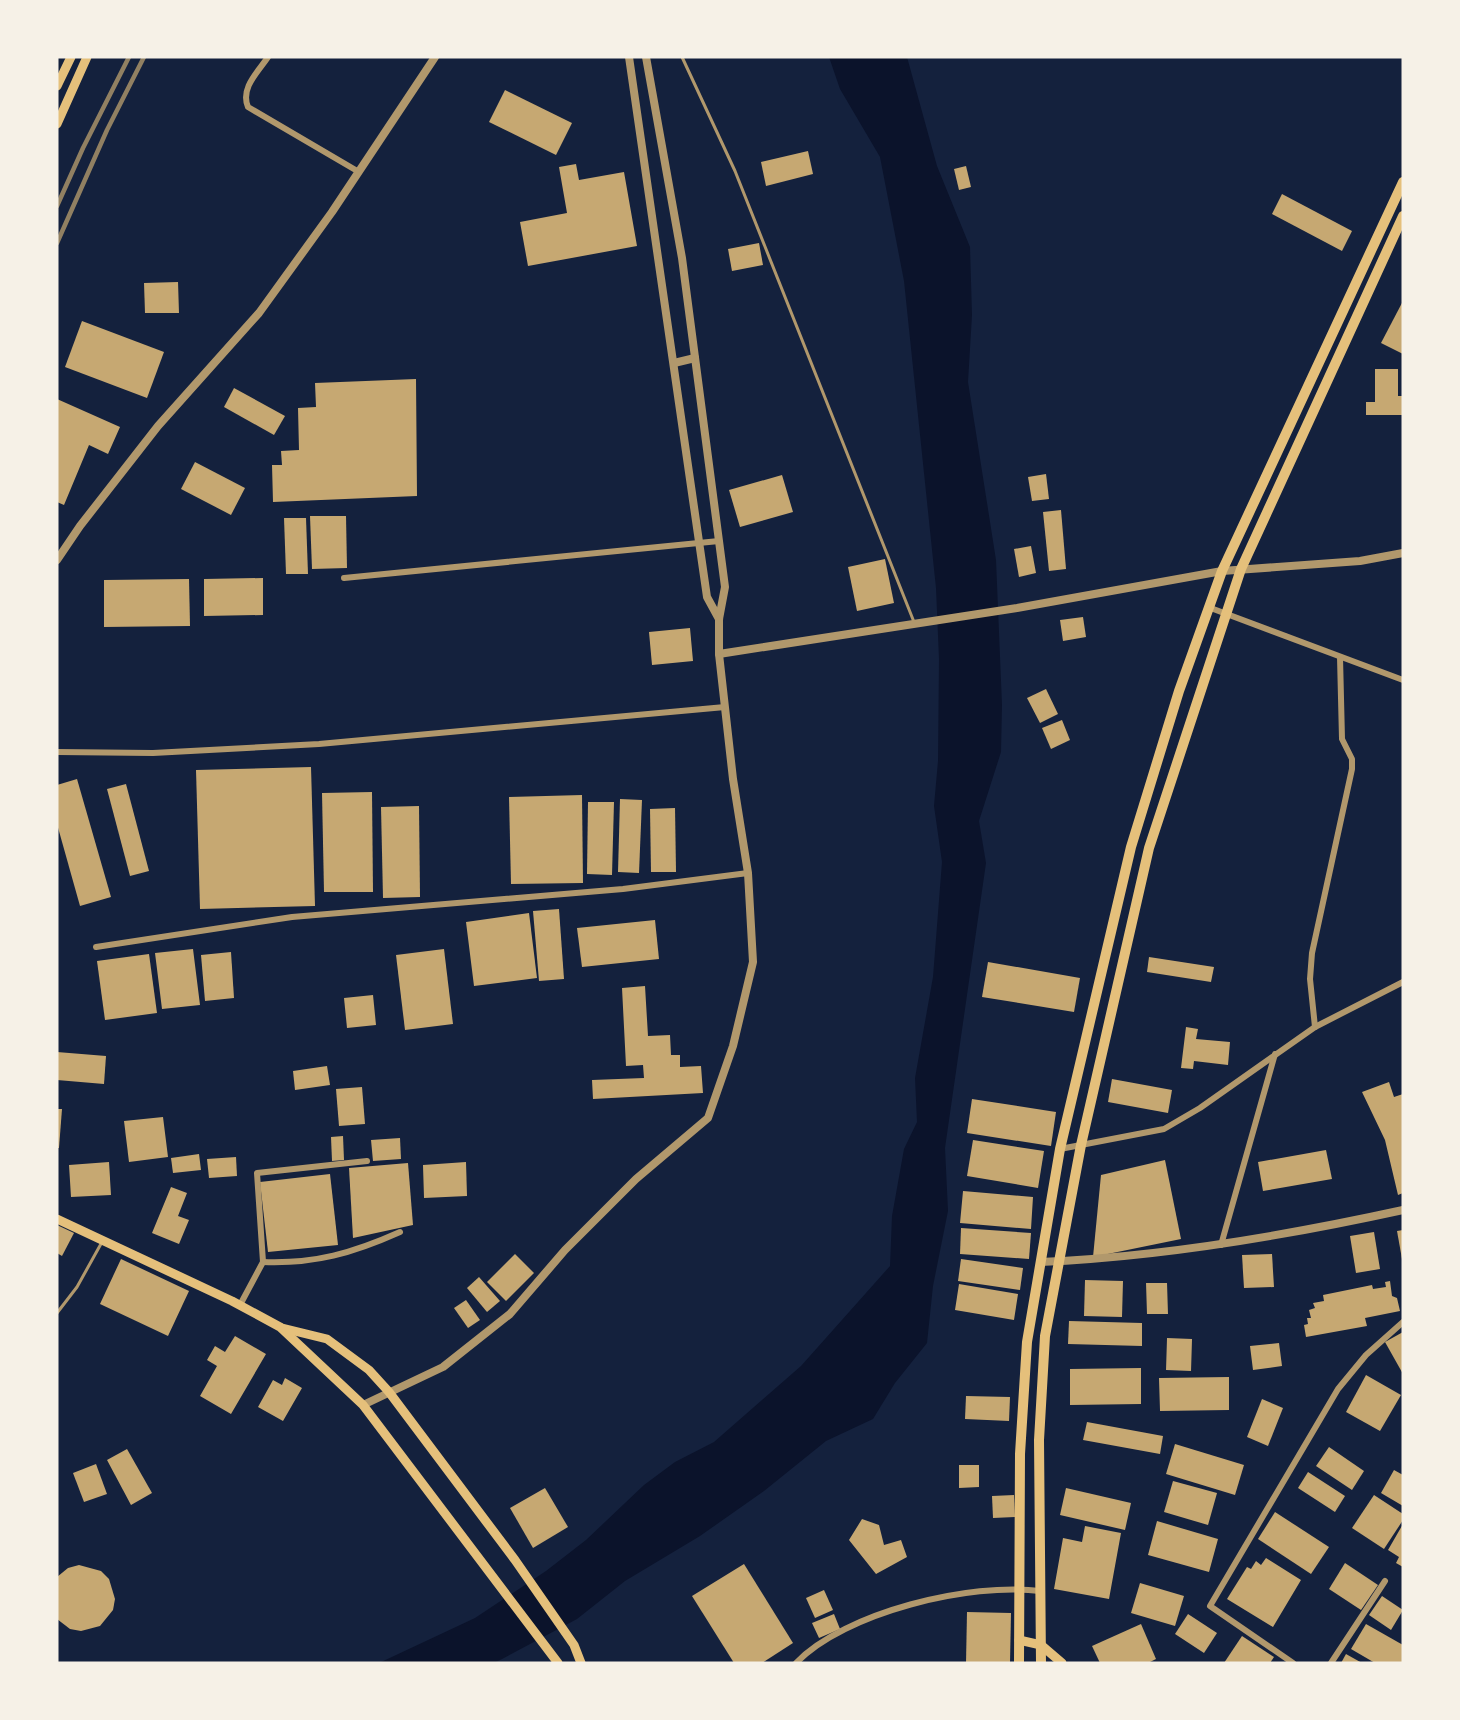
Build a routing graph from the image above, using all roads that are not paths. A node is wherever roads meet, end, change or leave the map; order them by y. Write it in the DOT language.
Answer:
graph roads {
  1 [pos="71,57"];
  2 [pos="87,57"];
  3 [pos="268,57"];
  4 [pos="435,57"];
  5 [pos="629,57"];
  6 [pos="646,57"];
  7 [pos="682,57"];
  8 [pos="63,74"];
  9 [pos="76,81"];
  10 [pos="57,86"];
  11 [pos="57,124"];
  12 [pos="359,172"];
  13 [pos="1403,182"];
  14 [pos="1403,216"];
  15 [pos="695,358"];
  16 [pos="674,363"];
  17 [pos="718,541"];
  18 [pos="701,544"];
  19 [pos="1403,553"];
  20 [pos="57,560"];
  21 [pos="1241,569"];
  22 [pos="1222,571"];
  23 [pos="344,578"];
  24 [pos="1208,607"];
  25 [pos="1226,614"];
  26 [pos="719,619"];
  27 [pos="915,623"];
  28 [pos="719,654"];
  29 [pos="1340,657"];
  30 [pos="1403,680"];
  31 [pos="725,706"];
  32 [pos="57,752"];
  33 [pos="748,873"];
  34 [pos="96,947"];
  35 [pos="1403,982"];
  36 [pos="1315,1027"];
  37 [pos="1276,1054"];
  38 [pos="1082,1145"];
  39 [pos="1060,1149"];
  40 [pos="367,1161"];
  41 [pos="1403,1210"];
  42 [pos="57,1219"];
  43 [pos="400,1232"];
  44 [pos="103,1240"];
  45 [pos="1221,1245"];
  46 [pos="263,1262"];
  47 [pos="1059,1262"];
  48 [pos="1040,1263"];
  49 [pos="240,1305"];
  50 [pos="57,1313"];
  51 [pos="1403,1322"];
  52 [pos="280,1328"];
  53 [pos="389,1392"];
  54 [pos="363,1405"];
  55 [pos="1385,1581"];
  56 [pos="1019,1588"];
  57 [pos="1040,1591"];
  58 [pos="1019,1640"];
  59 [pos="1041,1645"];
  60 [pos="557,1662"];
  61 [pos="581,1663"];
  62 [pos="796,1663"];
  63 [pos="1019,1663"];
  64 [pos="1041,1663"];
  65 [pos="1062,1663"];
  66 [pos="1293,1663"];
  67 [pos="1331,1663"];
  1 -- 8 [label="main road"];
  2 -- 9 [label="main road"];
  3 -- 12 [label="street"];
  4 -- 12 [label="street"];
  5 -- 16 [label="street"];
  6 -- 15 [label="street"];
  7 -- 27 [label="lane"];
  8 -- 9 [label="main road"];
  8 -- 10 [label="main road"];
  9 -- 11 [label="main road"];
  12 -- 20 [label="street"];
  13 -- 22 [label="main road"];
  14 -- 21 [label="main road"];
  15 -- 16 [label="street"];
  15 -- 17 [label="street"];
  16 -- 18 [label="street"];
  17 -- 18 [label="street"];
  17 -- 26 [label="street"];
  18 -- 23 [label="street"];
  18 -- 26 [label="street"];
  19 -- 21 [label="street"];
  21 -- 22 [label="street"];
  21 -- 25 [label="main road"];
  22 -- 24 [label="main road"];
  22 -- 27 [label="street"];
  24 -- 25 [label="street"];
  24 -- 39 [label="main road"];
  25 -- 29 [label="street"];
  25 -- 38 [label="main road"];
  26 -- 28 [label="street"];
  27 -- 28 [label="street"];
  28 -- 31 [label="street"];
  29 -- 30 [label="street"];
  29 -- 36 [label="street"];
  31 -- 32 [label="street"];
  31 -- 33 [label="street"];
  33 -- 34 [label="street"];
  33 -- 53 [label="street"];
  35 -- 36 [label="street"];
  36 -- 37 [label="street"];
  37 -- 38 [label="street"];
  37 -- 45 [label="street"];
  38 -- 39 [label="street"];
  38 -- 47 [label="main road"];
  39 -- 48 [label="main road"];
  40 -- 46 [label="street"];
  41 -- 45 [label="street"];
  42 -- 44 [label="main road"];
  43 -- 46 [label="street"];
  44 -- 49 [label="main road"];
  44 -- 50 [label="lane"];
  45 -- 47 [label="street"];
  46 -- 49 [label="street"];
  47 -- 48 [label="street"];
  47 -- 57 [label="main road"];
  48 -- 56 [label="main road"];
  49 -- 52 [label="main road"];
  51 -- 66 [label="street"];
  52 -- 53 [label="main road"];
  52 -- 54 [label="main road"];
  53 -- 54 [label="street"];
  53 -- 61 [label="main road"];
  54 -- 60 [label="main road"];
  55 -- 67 [label="street"];
  56 -- 57 [label="street"];
  56 -- 58 [label="main road"];
  56 -- 62 [label="street"];
  57 -- 59 [label="main road"];
  58 -- 59 [label="main road"];
  58 -- 63 [label="main road"];
  59 -- 64 [label="main road"];
  59 -- 65 [label="main road"];
}
